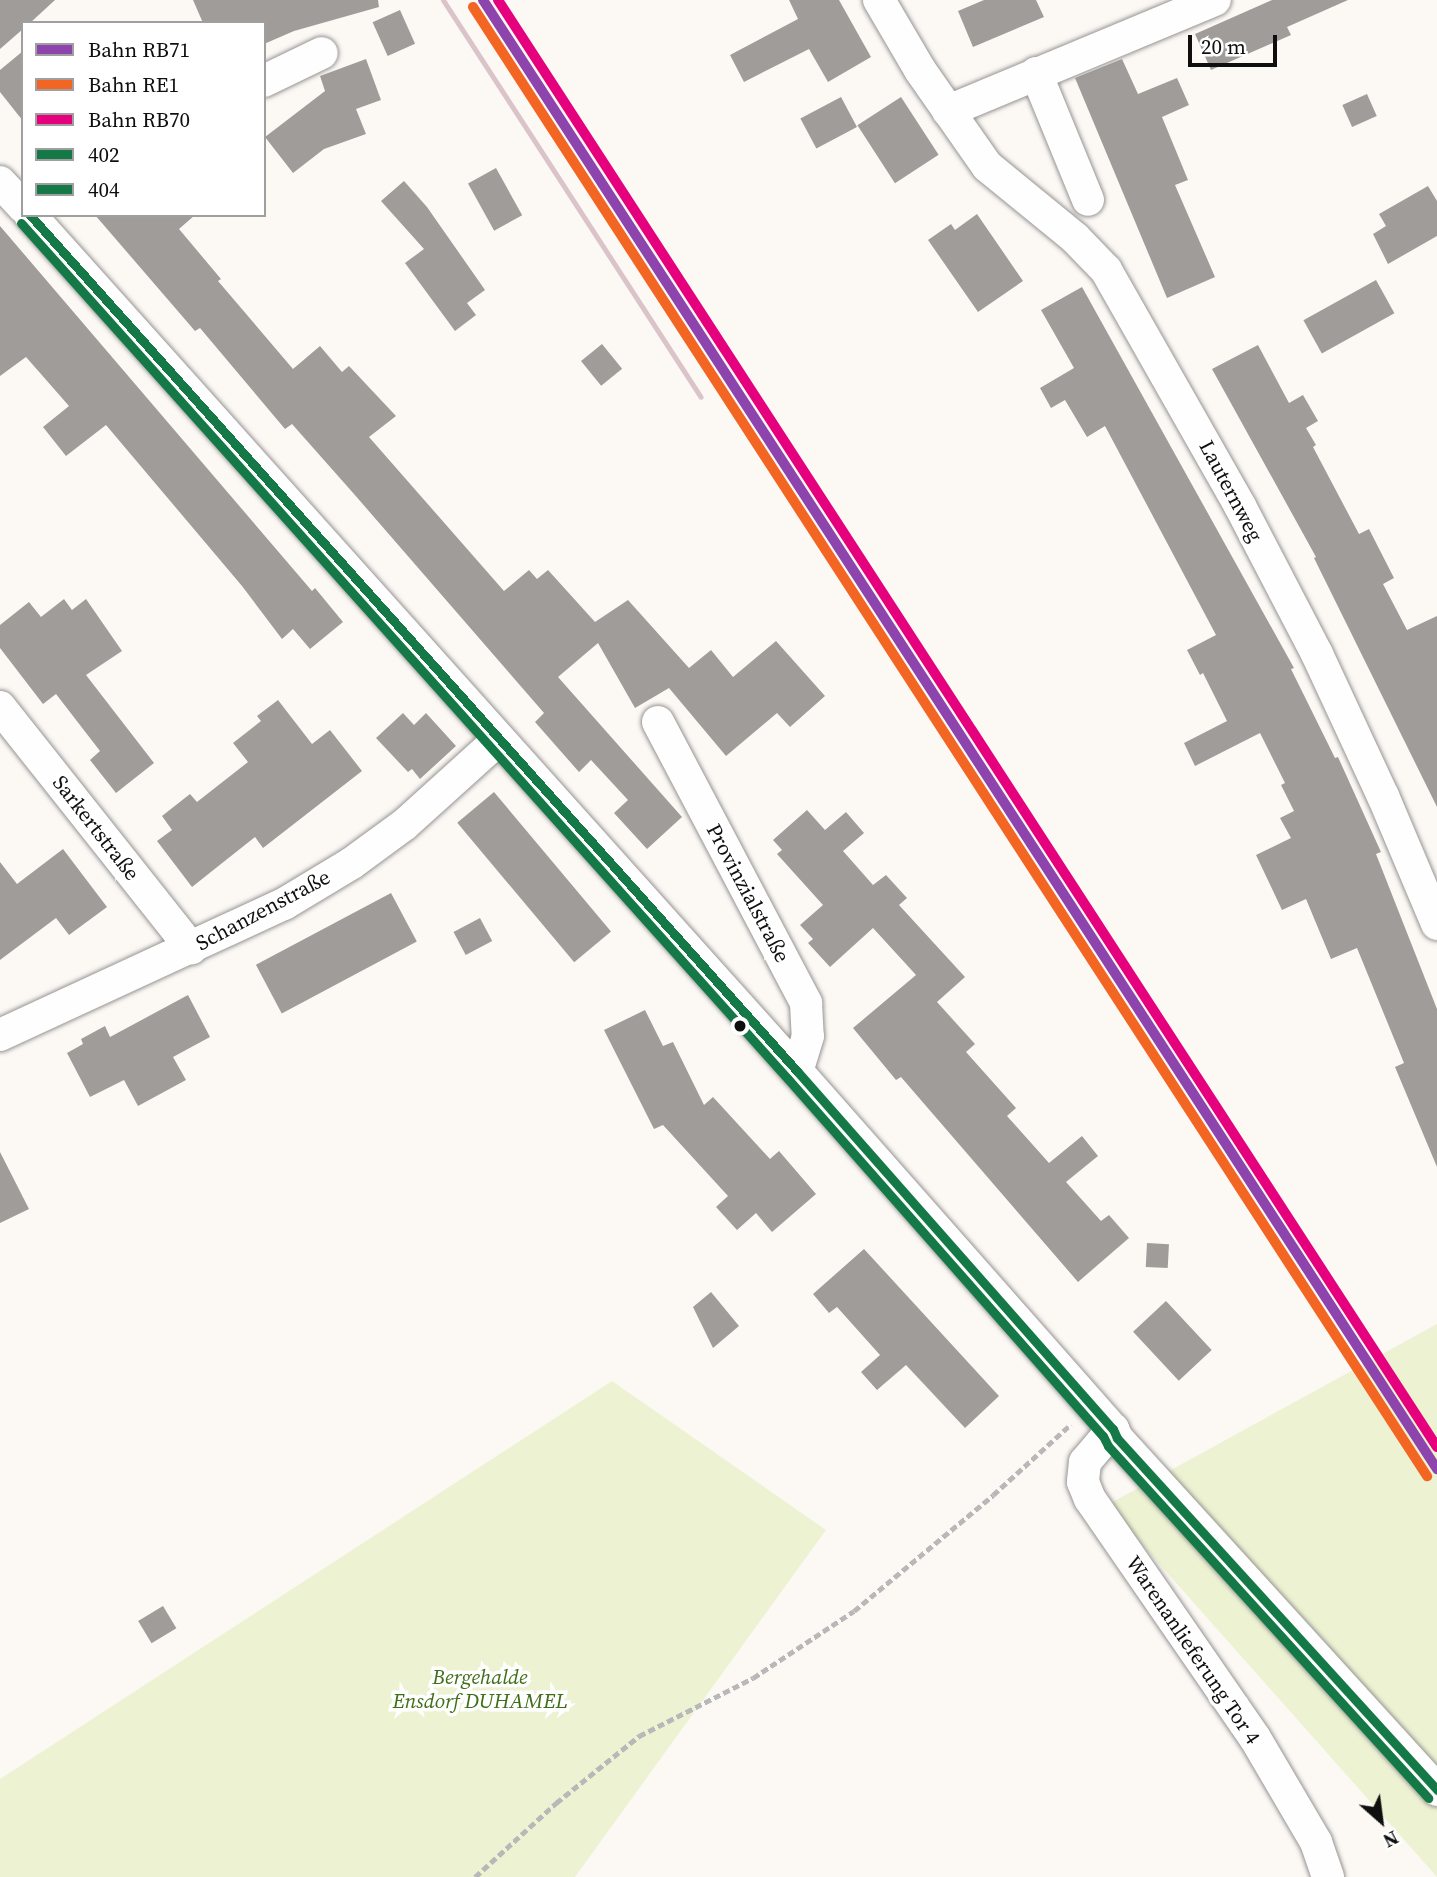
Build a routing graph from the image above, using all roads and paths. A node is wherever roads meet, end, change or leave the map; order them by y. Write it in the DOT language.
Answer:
graph roads {
  1 [pos="879,0"];
  2 [pos="1215,0"];
  3 [pos="322,53"];
  4 [pos="1036,73"];
  5 [pos="266,80"];
  6 [pos="948,111"];
  7 [pos="0,182"];
  8 [pos="1088,200"];
  9 [pos="21,205"];
  10 [pos="32,217"];
  11 [pos="0,707"];
  12 [pos="657,722"];
  13 [pos="498,740"];
  14 [pos="1437,924"];
  15 [pos="191,948"];
  16 [pos="0,1035"];
  17 [pos="797,1071"];
  18 [pos="1092,1405"];
  19 [pos="1113,1429"];
  20 [pos="1437,1790"];
  21 [pos="475,1877"];
  22 [pos="1328,1877"];
  1 -- 6 [label="street, Lauternweg"];
  2 -- 4 [label="street"];
  3 -- 5 [label="street"];
  4 -- 6 [label="street"];
  4 -- 8 [label="street"];
  6 -- 14 [label="street, Lauternweg"];
  7 -- 9 [label="street"];
  10 -- 13 [label="street"];
  11 -- 15 [label="street, Sarkertstraße"];
  12 -- 17 [label="street, Provinzialstraße"];
  13 -- 15 [label="street, Schanzenstraße"];
  13 -- 17 [label="street"];
  15 -- 16 [label="street, Schanzenstraße"];
  17 -- 18 [label="street"];
  18 -- 19 [label="street"];
  18 -- 21 [label="path"];
  19 -- 20 [label="street"];
  19 -- 22 [label="street, Warenanlieferung Tor 4"];
}
